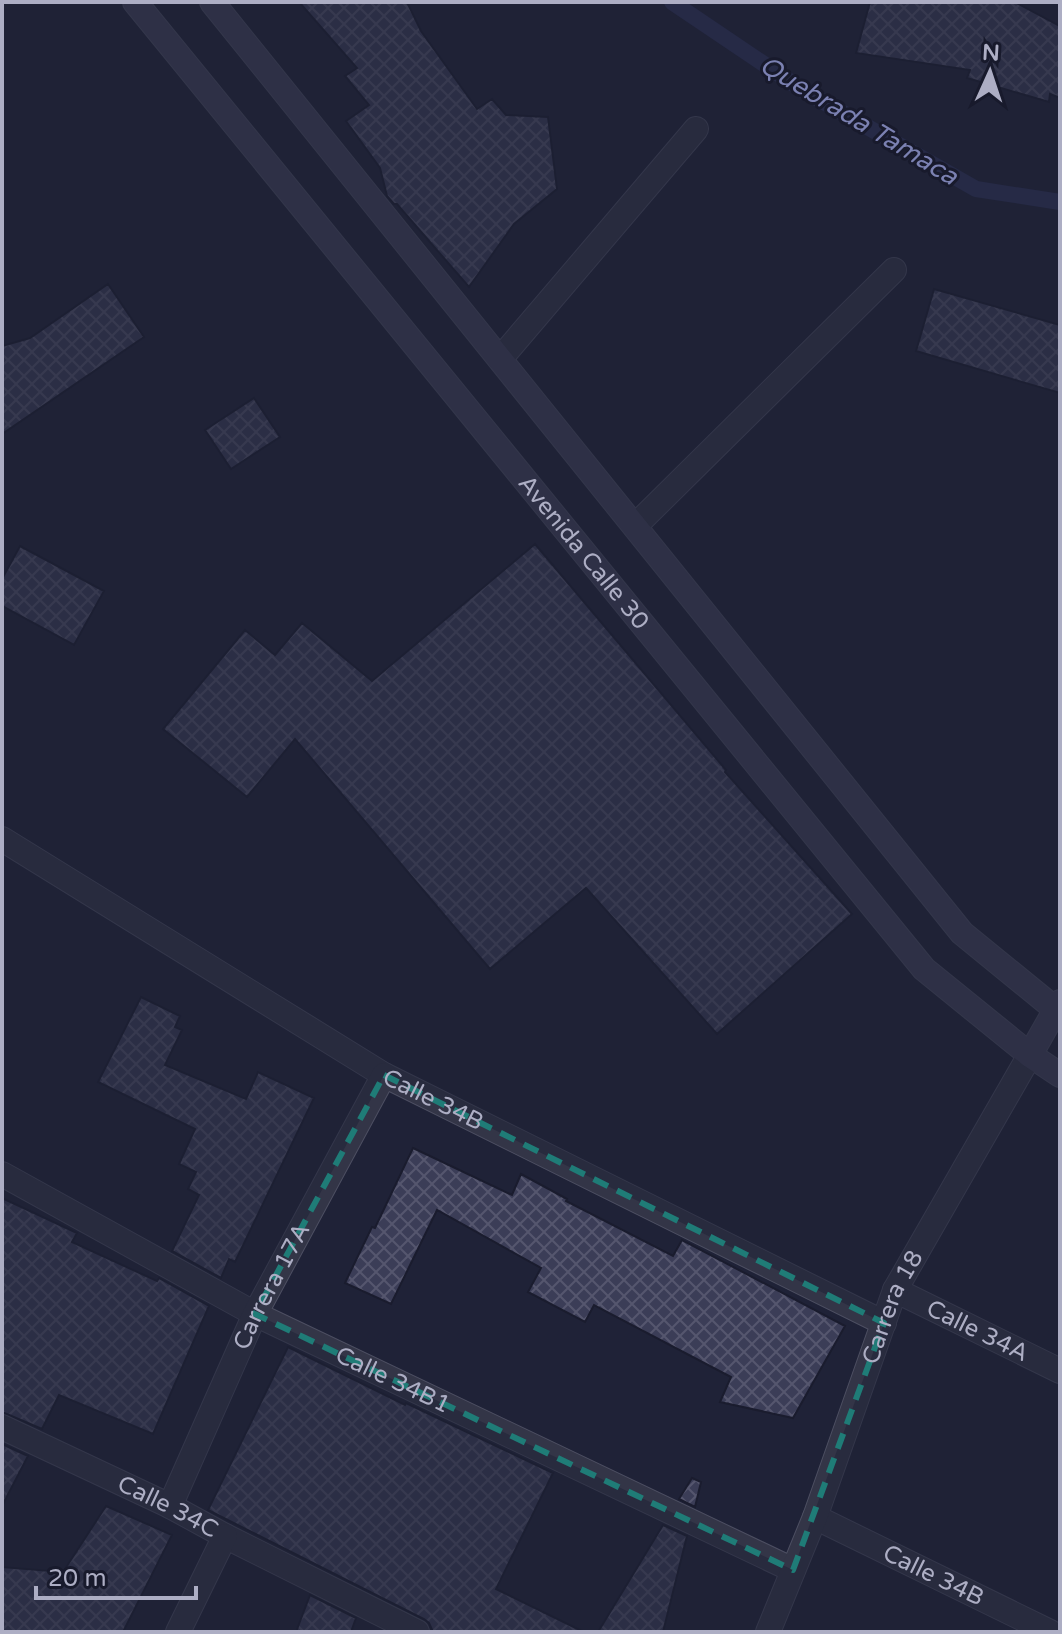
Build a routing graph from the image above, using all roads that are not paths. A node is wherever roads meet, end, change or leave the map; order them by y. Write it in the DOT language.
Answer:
graph roads {
  1 [pos="135,2"];
  2 [pos="212,2"];
  3 [pos="696,129"];
  4 [pos="894,270"];
  5 [pos="500,359"];
  6 [pos="635,526"];
  7 [pos="2,839"];
  8 [pos="1058,1008"];
  9 [pos="1030,1055"];
  10 [pos="384,1075"];
  11 [pos="1060,1075"];
  12 [pos="2,1174"];
  13 [pos="895,1290"];
  14 [pos="255,1314"];
  15 [pos="884,1323"];
  16 [pos="1060,1371"];
  17 [pos="2,1427"];
  18 [pos="170,1506"];
  19 [pos="815,1517"];
  20 [pos="225,1536"];
  21 [pos="793,1570"];
  22 [pos="178,1632"];
  23 [pos="417,1632"];
  24 [pos="768,1632"];
  25 [pos="1050,1632"];
  1 -- 9 [label="main road, Avenida Calle 30"];
  2 -- 5 [label="main road"];
  3 -- 5 [label="street"];
  4 -- 6 [label="street"];
  5 -- 6 [label="main road"];
  6 -- 8 [label="main road"];
  7 -- 10 [label="street, Calle 34B"];
  8 -- 9 [label="main road, Carrera 18"];
  9 -- 11 [label="main road, Avenida Calle 30"];
  9 -- 13 [label="street, Carrera 18"];
  10 -- 14 [label="street, Carrera 17A"];
  10 -- 15 [label="street, Calle 34B"];
  12 -- 14 [label="street, Calle 34B1"];
  13 -- 15 [label="street, Carrera 18"];
  13 -- 16 [label="street, Calle 34A"];
  14 -- 18 [label="street, Carrera 17A"];
  14 -- 21 [label="street, Calle 34B1"];
  15 -- 19 [label="street, Carrera 18"];
  17 -- 18 [label="street, Calle 34C"];
  18 -- 20 [label="street, Calle 34C"];
  19 -- 21 [label="street, Carrera 18"];
  19 -- 25 [label="street, Calle 34B"];
  20 -- 22 [label="street"];
  20 -- 23 [label="street, Calle 34C"];
  21 -- 24 [label="street, Carrera 18"];
}
